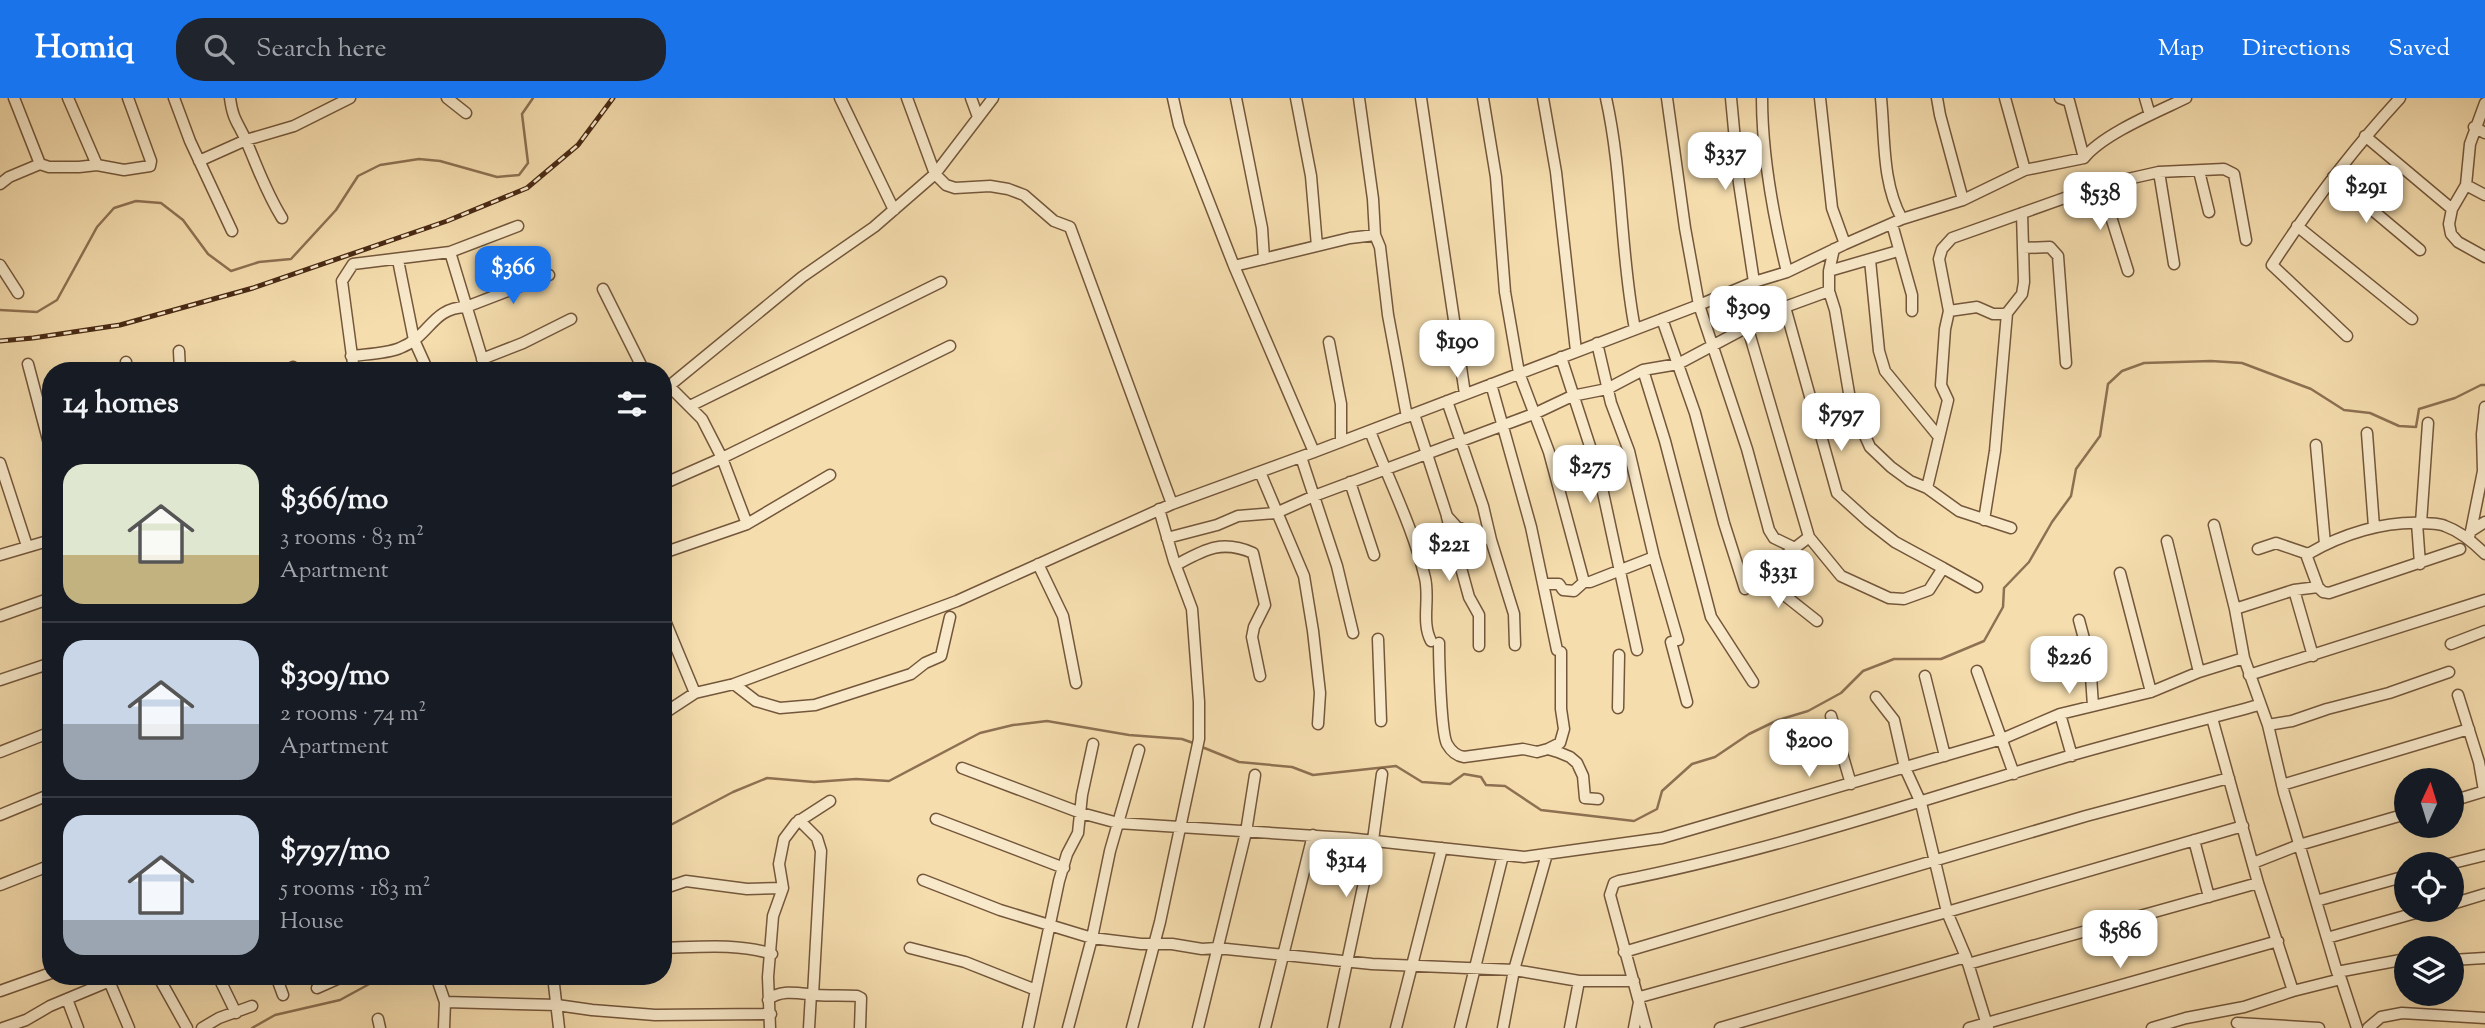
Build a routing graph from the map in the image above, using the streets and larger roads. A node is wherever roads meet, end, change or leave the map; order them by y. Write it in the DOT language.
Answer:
graph roads {
  1 [pos="14,98"];
  2 [pos="68,98"];
  3 [pos="128,98"];
  4 [pos="174,98"];
  5 [pos="230,98"];
  6 [pos="350,98"];
  7 [pos="447,98"];
  8 [pos="840,98"];
  9 [pos="907,98"];
  10 [pos="971,98"];
  11 [pos="993,98"];
  12 [pos="1173,98"];
  13 [pos="1236,98"];
  14 [pos="1296,98"];
  15 [pos="1359,98"];
  16 [pos="1421,98"];
  17 [pos="1483,98"];
  18 [pos="1543,98"];
  19 [pos="1606,98"];
  20 [pos="1667,98"];
  21 [pos="1731,98"];
  22 [pos="1762,98"];
  23 [pos="1820,98"];
  24 [pos="1881,98"];
  25 [pos="1937,98"];
  26 [pos="2005,98"];
  27 [pos="2145,98"];
  28 [pos="2186,98"];
  29 [pos="2400,98"];
  30 [pos="2066,99"];
  31 [pos="2485,103"];
  32 [pos="466,113"];
  33 [pos="2150,115"];
  34 [pos="978,117"];
  35 [pos="2474,127"];
  36 [pos="2485,133"];
  37 [pos="2365,136"];
  38 [pos="246,140"];
  39 [pos="2084,158"];
  40 [pos="199,161"];
  41 [pos="40,164"];
  42 [pos="97,165"];
  43 [pos="2025,170"];
  44 [pos="2159,172"];
  45 [pos="2199,172"];
  46 [pos="935,174"];
  47 [pos="2333,177"];
  48 [pos="0,184"];
  49 [pos="2101,185"];
  50 [pos="2466,185"];
  51 [pos="2485,195"];
  52 [pos="1962,200"];
  53 [pos="2452,209"];
  54 [pos="894,210"];
  55 [pos="2209,212"];
  56 [pos="2022,213"];
  57 [pos="282,218"];
  58 [pos="1897,222"];
  59 [pos="518,226"];
  60 [pos="2297,226"];
  61 [pos="232,230"];
  62 [pos="1375,235"];
  63 [pos="2246,240"];
  64 [pos="1845,244"];
  65 [pos="1317,246"];
  66 [pos="2023,248"];
  67 [pos="1834,249"];
  68 [pos="2420,250"];
  69 [pos="1898,251"];
  70 [pos="450,253"];
  71 [pos="2485,257"];
  72 [pos="1264,259"];
  73 [pos="398,260"];
  74 [pos="1870,260"];
  75 [pos="2174,264"];
  76 [pos="0,265"];
  77 [pos="1234,266"];
  78 [pos="1829,271"];
  79 [pos="2128,271"];
  80 [pos="1787,272"];
  81 [pos="549,275"];
  82 [pos="941,282"];
  83 [pos="1754,282"];
  84 [pos="603,289"];
  85 [pos="1829,291"];
  86 [pos="18,293"];
  87 [pos="1699,305"];
  88 [pos="466,307"];
  89 [pos="1785,307"];
  90 [pos="1912,311"];
  91 [pos="1949,311"];
  92 [pos="2007,313"];
  93 [pos="572,319"];
  94 [pos="1662,319"];
  95 [pos="2412,319"];
  96 [pos="1635,329"];
  97 [pos="1748,329"];
  98 [pos="2347,336"];
  99 [pos="414,340"];
  100 [pos="1329,342"];
  101 [pos="1597,343"];
  102 [pos="950,346"];
  103 [pos="1712,348"];
  104 [pos="179,351"];
  105 [pos="1576,351"];
  106 [pos="351,356"];
  107 [pos="1561,357"];
  108 [pos="482,359"];
  109 [pos="180,362"];
  110 [pos="352,362"];
  111 [pos="424,362"];
  112 [pos="483,362"];
  113 [pos="639,362"];
  114 [pos="2066,363"];
  115 [pos="28,364"];
  116 [pos="1678,364"];
  117 [pos="1643,370"];
  118 [pos="1519,373"];
  119 [pos="672,383"];
  120 [pos="1490,384"];
  121 [pos="1607,388"];
  122 [pos="672,392"];
  123 [pos="1465,394"];
  124 [pos="1572,396"];
  125 [pos="1447,401"];
  126 [pos="690,406"];
  127 [pos="2485,407"];
  128 [pos="1535,414"];
  129 [pos="1410,415"];
  130 [pos="42,417"];
  131 [pos="2428,424"];
  132 [pos="1501,427"];
  133 [pos="1370,431"];
  134 [pos="2367,433"];
  135 [pos="1939,438"];
  136 [pos="1460,441"];
  137 [pos="1341,442"];
  138 [pos="2316,445"];
  139 [pos="1314,452"];
  140 [pos="1425,454"];
  141 [pos="1301,457"];
  142 [pos="722,458"];
  143 [pos="0,463"];
  144 [pos="1385,469"];
  145 [pos="1260,472"];
  146 [pos="830,475"];
  147 [pos="672,480"];
  148 [pos="1350,482"];
  149 [pos="1927,488"];
  150 [pos="1314,496"];
  151 [pos="1172,504"];
  152 [pos="1159,509"];
  153 [pos="1276,513"];
  154 [pos="1447,516"];
  155 [pos="1984,520"];
  156 [pos="2485,522"];
  157 [pos="2419,523"];
  158 [pos="747,524"];
  159 [pos="2214,525"];
  160 [pos="2374,527"];
  161 [pos="2011,528"];
  162 [pos="2469,535"];
  163 [pos="1809,537"];
  164 [pos="1167,538"];
  165 [pos="1491,540"];
  166 [pos="2167,541"];
  167 [pos="42,542"];
  168 [pos="2325,544"];
  169 [pos="27,546"];
  170 [pos="1795,548"];
  171 [pos="2258,549"];
  172 [pos="2460,549"];
  173 [pos="672,550"];
  174 [pos="2308,554"];
  175 [pos="2485,554"];
  176 [pos="0,555"];
  177 [pos="1374,555"];
  178 [pos="1654,557"];
  179 [pos="1038,564"];
  180 [pos="2420,564"];
  181 [pos="1176,565"];
  182 [pos="1943,568"];
  183 [pos="1620,571"];
  184 [pos="2120,573"];
  185 [pos="1759,575"];
  186 [pos="1584,582"];
  187 [pos="1545,584"];
  188 [pos="1977,587"];
  189 [pos="2318,587"];
  190 [pos="2294,590"];
  191 [pos="2485,600"];
  192 [pos="42,601"];
  193 [pos="2235,610"];
  194 [pos="0,615"];
  195 [pos="950,617"];
  196 [pos="2079,620"];
  197 [pos="1817,621"];
  198 [pos="2485,631"];
  199 [pos="1353,633"];
  200 [pos="672,639"];
  201 [pos="1378,639"];
  202 [pos="2451,644"];
  203 [pos="1515,645"];
  204 [pos="1479,646"];
  205 [pos="1637,649"];
  206 [pos="1619,655"];
  207 [pos="2313,656"];
  208 [pos="2244,658"];
  209 [pos="42,666"];
  210 [pos="1977,671"];
  211 [pos="2199,672"];
  212 [pos="2449,672"];
  213 [pos="2249,675"];
  214 [pos="1260,676"];
  215 [pos="1925,676"];
  216 [pos="0,680"];
  217 [pos="1753,682"];
  218 [pos="1076,683"];
  219 [pos="734,684"];
  220 [pos="2151,692"];
  221 [pos="695,693"];
  222 [pos="2458,695"];
  223 [pos="1876,697"];
  224 [pos="1687,702"];
  225 [pos="2093,705"];
  226 [pos="2259,705"];
  227 [pos="672,708"];
  228 [pos="1618,708"];
  229 [pos="2060,714"];
  230 [pos="1831,716"];
  231 [pos="2212,718"];
  232 [pos="1381,721"];
  233 [pos="1318,724"];
  234 [pos="2268,725"];
  235 [pos="2469,729"];
  236 [pos="42,735"];
  237 [pos="2002,739"];
  238 [pos="1093,744"];
  239 [pos="1548,749"];
  240 [pos="1139,750"];
  241 [pos="0,751"];
  242 [pos="1945,756"];
  243 [pos="2072,756"];
  244 [pos="962,768"];
  245 [pos="1905,768"];
  246 [pos="1382,774"];
  247 [pos="2014,774"];
  248 [pos="1255,775"];
  249 [pos="2229,778"];
  250 [pos="1851,784"];
  251 [pos="2282,785"];
  252 [pos="2485,791"];
  253 [pos="2464,797"];
  254 [pos="42,798"];
  255 [pos="1598,799"];
  256 [pos="830,801"];
  257 [pos="1921,803"];
  258 [pos="1081,813"];
  259 [pos="0,815"];
  260 [pos="2394,817"];
  261 [pos="936,818"];
  262 [pos="799,821"];
  263 [pos="1118,823"];
  264 [pos="2243,825"];
  265 [pos="1181,828"];
  266 [pos="1246,832"];
  267 [pos="1313,835"];
  268 [pos="2194,839"];
  269 [pos="1373,840"];
  270 [pos="2299,845"];
  271 [pos="1441,848"];
  272 [pos="1547,854"];
  273 [pos="1503,855"];
  274 [pos="2485,855"];
  275 [pos="2464,860"];
  276 [pos="1935,862"];
  277 [pos="2253,863"];
  278 [pos="42,868"];
  279 [pos="1064,868"];
  280 [pos="2394,879"];
  281 [pos="923,880"];
  282 [pos="2258,883"];
  283 [pos="0,885"];
  284 [pos="672,886"];
  285 [pos="783,888"];
  286 [pos="2485,894"];
  287 [pos="2209,897"];
  288 [pos="2464,900"];
  289 [pos="2316,901"];
  290 [pos="1947,912"];
  291 [pos="2394,919"];
  292 [pos="1050,926"];
  293 [pos="1092,938"];
  294 [pos="2327,939"];
  295 [pos="2278,941"];
  296 [pos="1154,943"];
  297 [pos="672,948"];
  298 [pos="910,948"];
  299 [pos="1217,948"];
  300 [pos="1624,952"];
  301 [pos="772,954"];
  302 [pos="1285,955"];
  303 [pos="2485,958"];
  304 [pos="2464,959"];
  305 [pos="1349,960"];
  306 [pos="1967,960"];
  307 [pos="2394,962"];
  308 [pos="1411,965"];
  309 [pos="1473,970"];
  310 [pos="1514,970"];
  311 [pos="42,976"];
  312 [pos="2339,976"];
  313 [pos="1579,981"];
  314 [pos="1634,981"];
  315 [pos="100,985"];
  316 [pos="111,985"];
  317 [pos="163,985"];
  318 [pos="222,985"];
  319 [pos="279,985"];
  320 [pos="324,985"];
  321 [pos="439,985"];
  322 [pos="554,985"];
  323 [pos="317,988"];
  324 [pos="1036,990"];
  325 [pos="0,991"];
  326 [pos="2293,991"];
  327 [pos="812,994"];
  328 [pos="283,995"];
  329 [pos="1640,997"];
  330 [pos="67,999"];
  331 [pos="768,1000"];
  332 [pos="445,1002"];
  333 [pos="557,1005"];
  334 [pos="252,1006"];
  335 [pos="2245,1007"];
  336 [pos="236,1013"];
  337 [pos="771,1014"];
  338 [pos="2485,1018"];
  339 [pos="23,1025"];
  340 [pos="1988,1026"];
  341 [pos="2237,1026"];
  342 [pos="3,1028"];
  343 [pos="78,1028"];
  344 [pos="129,1028"];
  345 [pos="187,1028"];
  346 [pos="202,1028"];
  347 [pos="444,1028"];
  348 [pos="559,1028"];
  349 [pos="770,1028"];
  350 [pos="809,1028"];
  351 [pos="860,1028"];
  352 [pos="1028,1028"];
  353 [pos="1068,1028"];
  354 [pos="1132,1028"];
  355 [pos="1198,1028"];
  356 [pos="1265,1028"];
  357 [pos="1333,1028"];
  358 [pos="1396,1028"];
  359 [pos="1460,1028"];
  360 [pos="1503,1028"];
  361 [pos="1570,1028"];
  362 [pos="1634,1028"];
  363 [pos="1646,1028"];
  364 [pos="1720,1028"];
  365 [pos="1969,1028"];
  366 [pos="2152,1028"];
  367 [pos="2319,1028"];
  368 [pos="2357,1028"];
  369 [pos="2368,1028"];
  1 -- 41 [label="street"];
  2 -- 42 [label="street"];
  3 -- 42 [label="street"];
  4 -- 40 [label="street"];
  5 -- 38 [label="street"];
  6 -- 38 [label="street"];
  7 -- 32 [label="street"];
  8 -- 54 [label="street"];
  9 -- 46 [label="street"];
  10 -- 34 [label="street"];
  11 -- 34 [label="street"];
  12 -- 77 [label="street"];
  13 -- 72 [label="street"];
  14 -- 65 [label="street"];
  15 -- 62 [label="street"];
  16 -- 123 [label="street"];
  17 -- 118 [label="street"];
  18 -- 105 [label="street"];
  19 -- 96 [label="street"];
  20 -- 87 [label="street"];
  21 -- 83 [label="street"];
  22 -- 80 [label="street"];
  23 -- 64 [label="street"];
  24 -- 58 [label="street"];
  25 -- 52 [label="street"];
  26 -- 43 [label="street"];
  27 -- 33 [label="street"];
  28 -- 33 [label="street"];
  29 -- 37 [label="street"];
  30 -- 39 [label="street"];
  31 -- 35 [label="street"];
  33 -- 39 [label="street"];
  34 -- 46 [label="street"];
  35 -- 36 [label="street"];
  35 -- 50 [label="street"];
  37 -- 47 [label="street"];
  37 -- 53 [label="street"];
  38 -- 40 [label="street"];
  38 -- 57 [label="street"];
  39 -- 43 [label="street"];
  40 -- 61 [label="street"];
  41 -- 42 [label="street"];
  41 -- 48 [label="street"];
  43 -- 52 [label="street"];
  44 -- 45 [label="street"];
  44 -- 49 [label="street"];
  44 -- 75 [label="street"];
  45 -- 55 [label="street"];
  45 -- 63 [label="street"];
  46 -- 54 [label="street"];
  46 -- 151 [label="street"];
  47 -- 60 [label="street"];
  47 -- 68 [label="street"];
  49 -- 56 [label="street"];
  49 -- 79 [label="street"];
  50 -- 51 [label="street"];
  50 -- 53 [label="street"];
  52 -- 58 [label="street"];
  53 -- 71 [label="street"];
  54 -- 119 [label="street"];
  56 -- 66 [label="street"];
  56 -- 91 [label="street"];
  58 -- 64 [label="street"];
  58 -- 69 [label="street"];
  59 -- 70 [label="street"];
  60 -- 95 [label="street"];
  60 -- 98 [label="street"];
  62 -- 65 [label="street"];
  62 -- 129 [label="street"];
  64 -- 67 [label="street"];
  65 -- 72 [label="street"];
  66 -- 92 [label="street"];
  66 -- 114 [label="street"];
  67 -- 78 [label="street"];
  67 -- 80 [label="street"];
  69 -- 74 [label="street"];
  69 -- 90 [label="street"];
  70 -- 73 [label="street"];
  70 -- 88 [label="street"];
  72 -- 77 [label="street"];
  73 -- 99 [label="street"];
  73 -- 106 [label="street"];
  74 -- 78 [label="street"];
  74 -- 135 [label="street"];
  76 -- 86 [label="street"];
  77 -- 139 [label="street"];
  78 -- 85 [label="street"];
  80 -- 83 [label="street"];
  81 -- 88 [label="street"];
  82 -- 126 [label="street"];
  83 -- 87 [label="street"];
  84 -- 113 [label="street"];
  85 -- 89 [label="street"];
  85 -- 149 [label="street"];
  87 -- 94 [label="street"];
  87 -- 103 [label="street"];
  88 -- 99 [label="street"];
  88 -- 108 [label="street"];
  89 -- 97 [label="street"];
  89 -- 182 [label="street"];
  91 -- 92 [label="street"];
  91 -- 135 [label="street"];
  92 -- 155 [label="street"];
  93 -- 108 [label="street"];
  94 -- 96 [label="street"];
  94 -- 116 [label="street"];
  96 -- 101 [label="street"];
  97 -- 103 [label="street"];
  97 -- 163 [label="street"];
  99 -- 106 [label="street"];
  99 -- 111 [label="street"];
  100 -- 137 [label="street"];
  101 -- 105 [label="street"];
  101 -- 121 [label="street"];
  102 -- 142 [label="street"];
  103 -- 116 [label="street"];
  103 -- 170 [label="street"];
  104 -- 109 [label="street"];
  105 -- 107 [label="street"];
  106 -- 110 [label="street"];
  107 -- 118 [label="street"];
  107 -- 124 [label="street"];
  108 -- 112 [label="street"];
  115 -- 130 [label="street"];
  116 -- 117 [label="street"];
  116 -- 185 [label="street"];
  117 -- 121 [label="street"];
  117 -- 217 [label="street"];
  118 -- 120 [label="street"];
  118 -- 128 [label="street"];
  120 -- 123 [label="street"];
  120 -- 132 [label="street"];
  121 -- 124 [label="street"];
  121 -- 178 [label="street"];
  122 -- 126 [label="street"];
  123 -- 125 [label="street"];
  124 -- 128 [label="street"];
  124 -- 183 [label="street"];
  125 -- 129 [label="street"];
  125 -- 136 [label="street"];
  126 -- 142 [label="street"];
  127 -- 162 [label="street"];
  128 -- 132 [label="street"];
  128 -- 186 [label="street"];
  129 -- 133 [label="street"];
  129 -- 140 [label="street"];
  131 -- 157 [label="street"];
  132 -- 136 [label="street"];
  132 -- 187 [label="street"];
  133 -- 137 [label="street"];
  133 -- 144 [label="street"];
  134 -- 160 [label="street"];
  135 -- 149 [label="street"];
  136 -- 140 [label="street"];
  136 -- 165 [label="street"];
  137 -- 139 [label="street"];
  138 -- 168 [label="street"];
  139 -- 141 [label="street"];
  140 -- 144 [label="street"];
  140 -- 154 [label="street"];
  141 -- 145 [label="street"];
  141 -- 150 [label="street"];
  142 -- 147 [label="street"];
  142 -- 158 [label="street"];
  143 -- 169 [label="street"];
  144 -- 148 [label="street"];
  144 -- 239 [label="street"];
  145 -- 151 [label="street"];
  145 -- 153 [label="street"];
  146 -- 158 [label="street"];
  148 -- 150 [label="street"];
  148 -- 177 [label="street"];
  149 -- 155 [label="street"];
  150 -- 153 [label="street"];
  150 -- 199 [label="street"];
  151 -- 152 [label="street"];
  152 -- 164 [label="street"];
  152 -- 179 [label="street"];
  153 -- 164 [label="street"];
  153 -- 233 [label="street"];
  154 -- 165 [label="street"];
  154 -- 204 [label="street"];
  155 -- 161 [label="street"];
  156 -- 162 [label="street"];
  157 -- 160 [label="street"];
  157 -- 162 [label="street"];
  157 -- 180 [label="street"];
  158 -- 173 [label="street"];
  159 -- 193 [label="street"];
  160 -- 168 [label="street"];
  162 -- 175 [label="street"];
  163 -- 170 [label="street"];
  163 -- 182 [label="street"];
  164 -- 181 [label="street"];
  165 -- 203 [label="street"];
  166 -- 211 [label="street"];
  167 -- 169 [label="street"];
  168 -- 174 [label="street"];
  169 -- 176 [label="street"];
  170 -- 185 [label="street"];
  171 -- 174 [label="street"];
  172 -- 180 [label="street"];
  174 -- 189 [label="street"];
  178 -- 183 [label="street"];
  178 -- 224 [label="street"];
  179 -- 218 [label="street"];
  179 -- 219 [label="street"];
  180 -- 189 [label="street"];
  181 -- 214 [label="street"];
  181 -- 265 [label="street"];
  182 -- 188 [label="street"];
  183 -- 186 [label="street"];
  183 -- 205 [label="street"];
  184 -- 220 [label="street"];
  185 -- 197 [label="street"];
  186 -- 187 [label="street"];
  187 -- 239 [label="street"];
  189 -- 190 [label="street"];
  190 -- 193 [label="street"];
  190 -- 207 [label="street"];
  191 -- 207 [label="street"];
  192 -- 194 [label="street"];
  193 -- 208 [label="street"];
  195 -- 219 [label="street"];
  196 -- 225 [label="street"];
  198 -- 202 [label="street"];
  200 -- 221 [label="street"];
  201 -- 232 [label="street"];
  206 -- 228 [label="street"];
  207 -- 213 [label="street"];
  208 -- 211 [label="street"];
  208 -- 213 [label="street"];
  209 -- 216 [label="street"];
  210 -- 237 [label="street"];
  211 -- 220 [label="street"];
  212 -- 234 [label="street"];
  213 -- 226 [label="street"];
  215 -- 242 [label="street"];
  219 -- 221 [label="street"];
  220 -- 225 [label="street"];
  221 -- 227 [label="street"];
  222 -- 235 [label="street"];
  223 -- 245 [label="street"];
  225 -- 229 [label="street"];
  226 -- 231 [label="street"];
  226 -- 234 [label="street"];
  229 -- 237 [label="street"];
  229 -- 243 [label="street"];
  230 -- 250 [label="street"];
  231 -- 243 [label="street"];
  231 -- 249 [label="street"];
  234 -- 251 [label="street"];
  235 -- 251 [label="street"];
  235 -- 252 [label="street"];
  236 -- 241 [label="street"];
  237 -- 242 [label="street"];
  237 -- 247 [label="street"];
  238 -- 258 [label="street"];
  239 -- 255 [label="street"];
  240 -- 263 [label="street"];
  242 -- 245 [label="street"];
  243 -- 247 [label="street"];
  244 -- 258 [label="street"];
  245 -- 250 [label="street"];
  245 -- 257 [label="street"];
  246 -- 269 [label="street"];
  247 -- 257 [label="street"];
  248 -- 266 [label="street"];
  249 -- 264 [label="street"];
  249 -- 276 [label="street"];
  250 -- 272 [label="street"];
  251 -- 270 [label="street"];
  252 -- 253 [label="street"];
  254 -- 259 [label="street"];
  256 -- 262 [label="street"];
  257 -- 276 [label="street"];
  257 -- 300 [label="street"];
  258 -- 263 [label="street"];
  258 -- 279 [label="street"];
  260 -- 270 [label="street"];
  261 -- 279 [label="street"];
  262 -- 285 [label="street"];
  262 -- 327 [label="street"];
  263 -- 265 [label="street"];
  263 -- 293 [label="street"];
  264 -- 268 [label="street"];
  264 -- 277 [label="street"];
  265 -- 266 [label="street"];
  265 -- 296 [label="street"];
  266 -- 267 [label="street"];
  266 -- 299 [label="street"];
  267 -- 269 [label="street"];
  267 -- 302 [label="street"];
  268 -- 287 [label="street"];
  268 -- 290 [label="street"];
  269 -- 271 [label="street"];
  269 -- 305 [label="street"];
  270 -- 277 [label="street"];
  270 -- 289 [label="street"];
  271 -- 273 [label="street"];
  271 -- 308 [label="street"];
  272 -- 273 [label="street"];
  272 -- 310 [label="street"];
  273 -- 309 [label="street"];
  274 -- 275 [label="street"];
  276 -- 290 [label="street"];
  276 -- 300 [label="street"];
  277 -- 282 [label="street"];
  278 -- 283 [label="street"];
  279 -- 292 [label="street"];
  280 -- 289 [label="street"];
  281 -- 292 [label="street"];
  282 -- 287 [label="street"];
  282 -- 295 [label="street"];
  284 -- 285 [label="street"];
  285 -- 301 [label="street"];
  286 -- 288 [label="street"];
  287 -- 306 [label="street"];
  289 -- 294 [label="street"];
  290 -- 306 [label="street"];
  290 -- 329 [label="street"];
  291 -- 294 [label="street"];
  292 -- 293 [label="street"];
  292 -- 324 [label="street"];
  293 -- 296 [label="street"];
  293 -- 353 [label="street"];
  294 -- 312 [label="street"];
  295 -- 326 [label="street"];
  295 -- 340 [label="street"];
  296 -- 299 [label="street"];
  296 -- 354 [label="street"];
  297 -- 301 [label="street"];
  298 -- 324 [label="street"];
  299 -- 302 [label="street"];
  299 -- 355 [label="street"];
  300 -- 314 [label="street"];
  301 -- 331 [label="street"];
  302 -- 305 [label="street"];
  302 -- 356 [label="street"];
  303 -- 304 [label="street"];
  305 -- 308 [label="street"];
  305 -- 357 [label="street"];
  306 -- 340 [label="street"];
  306 -- 364 [label="street"];
  307 -- 312 [label="street"];
  308 -- 309 [label="street"];
  308 -- 358 [label="street"];
  309 -- 310 [label="street"];
  309 -- 359 [label="street"];
  310 -- 313 [label="street"];
  310 -- 360 [label="street"];
  311 -- 325 [label="street"];
  312 -- 326 [label="street"];
  312 -- 368 [label="street"];
  313 -- 314 [label="street"];
  313 -- 361 [label="street"];
  314 -- 329 [label="street"];
  315 -- 330 [label="street"];
  316 -- 344 [label="street"];
  317 -- 345 [label="street"];
  318 -- 336 [label="street"];
  319 -- 328 [label="street"];
  320 -- 323 [label="street"];
  321 -- 332 [label="street"];
  322 -- 333 [label="street"];
  324 -- 352 [label="street"];
  326 -- 335 [label="street"];
  327 -- 331 [label="street"];
  327 -- 350 [label="street"];
  327 -- 351 [label="street"];
  329 -- 362 [label="street"];
  329 -- 363 [label="street"];
  330 -- 339 [label="street"];
  330 -- 343 [label="street"];
  331 -- 337 [label="street"];
  332 -- 333 [label="street"];
  332 -- 347 [label="street"];
  333 -- 337 [label="street"];
  333 -- 348 [label="street"];
  334 -- 336 [label="street"];
  335 -- 341 [label="street"];
  335 -- 366 [label="street"];
  336 -- 346 [label="street"];
  337 -- 349 [label="street"];
  338 -- 369 [label="street"];
  339 -- 342 [label="street"];
  340 -- 365 [label="street"];
  341 -- 367 [label="street"];
}
